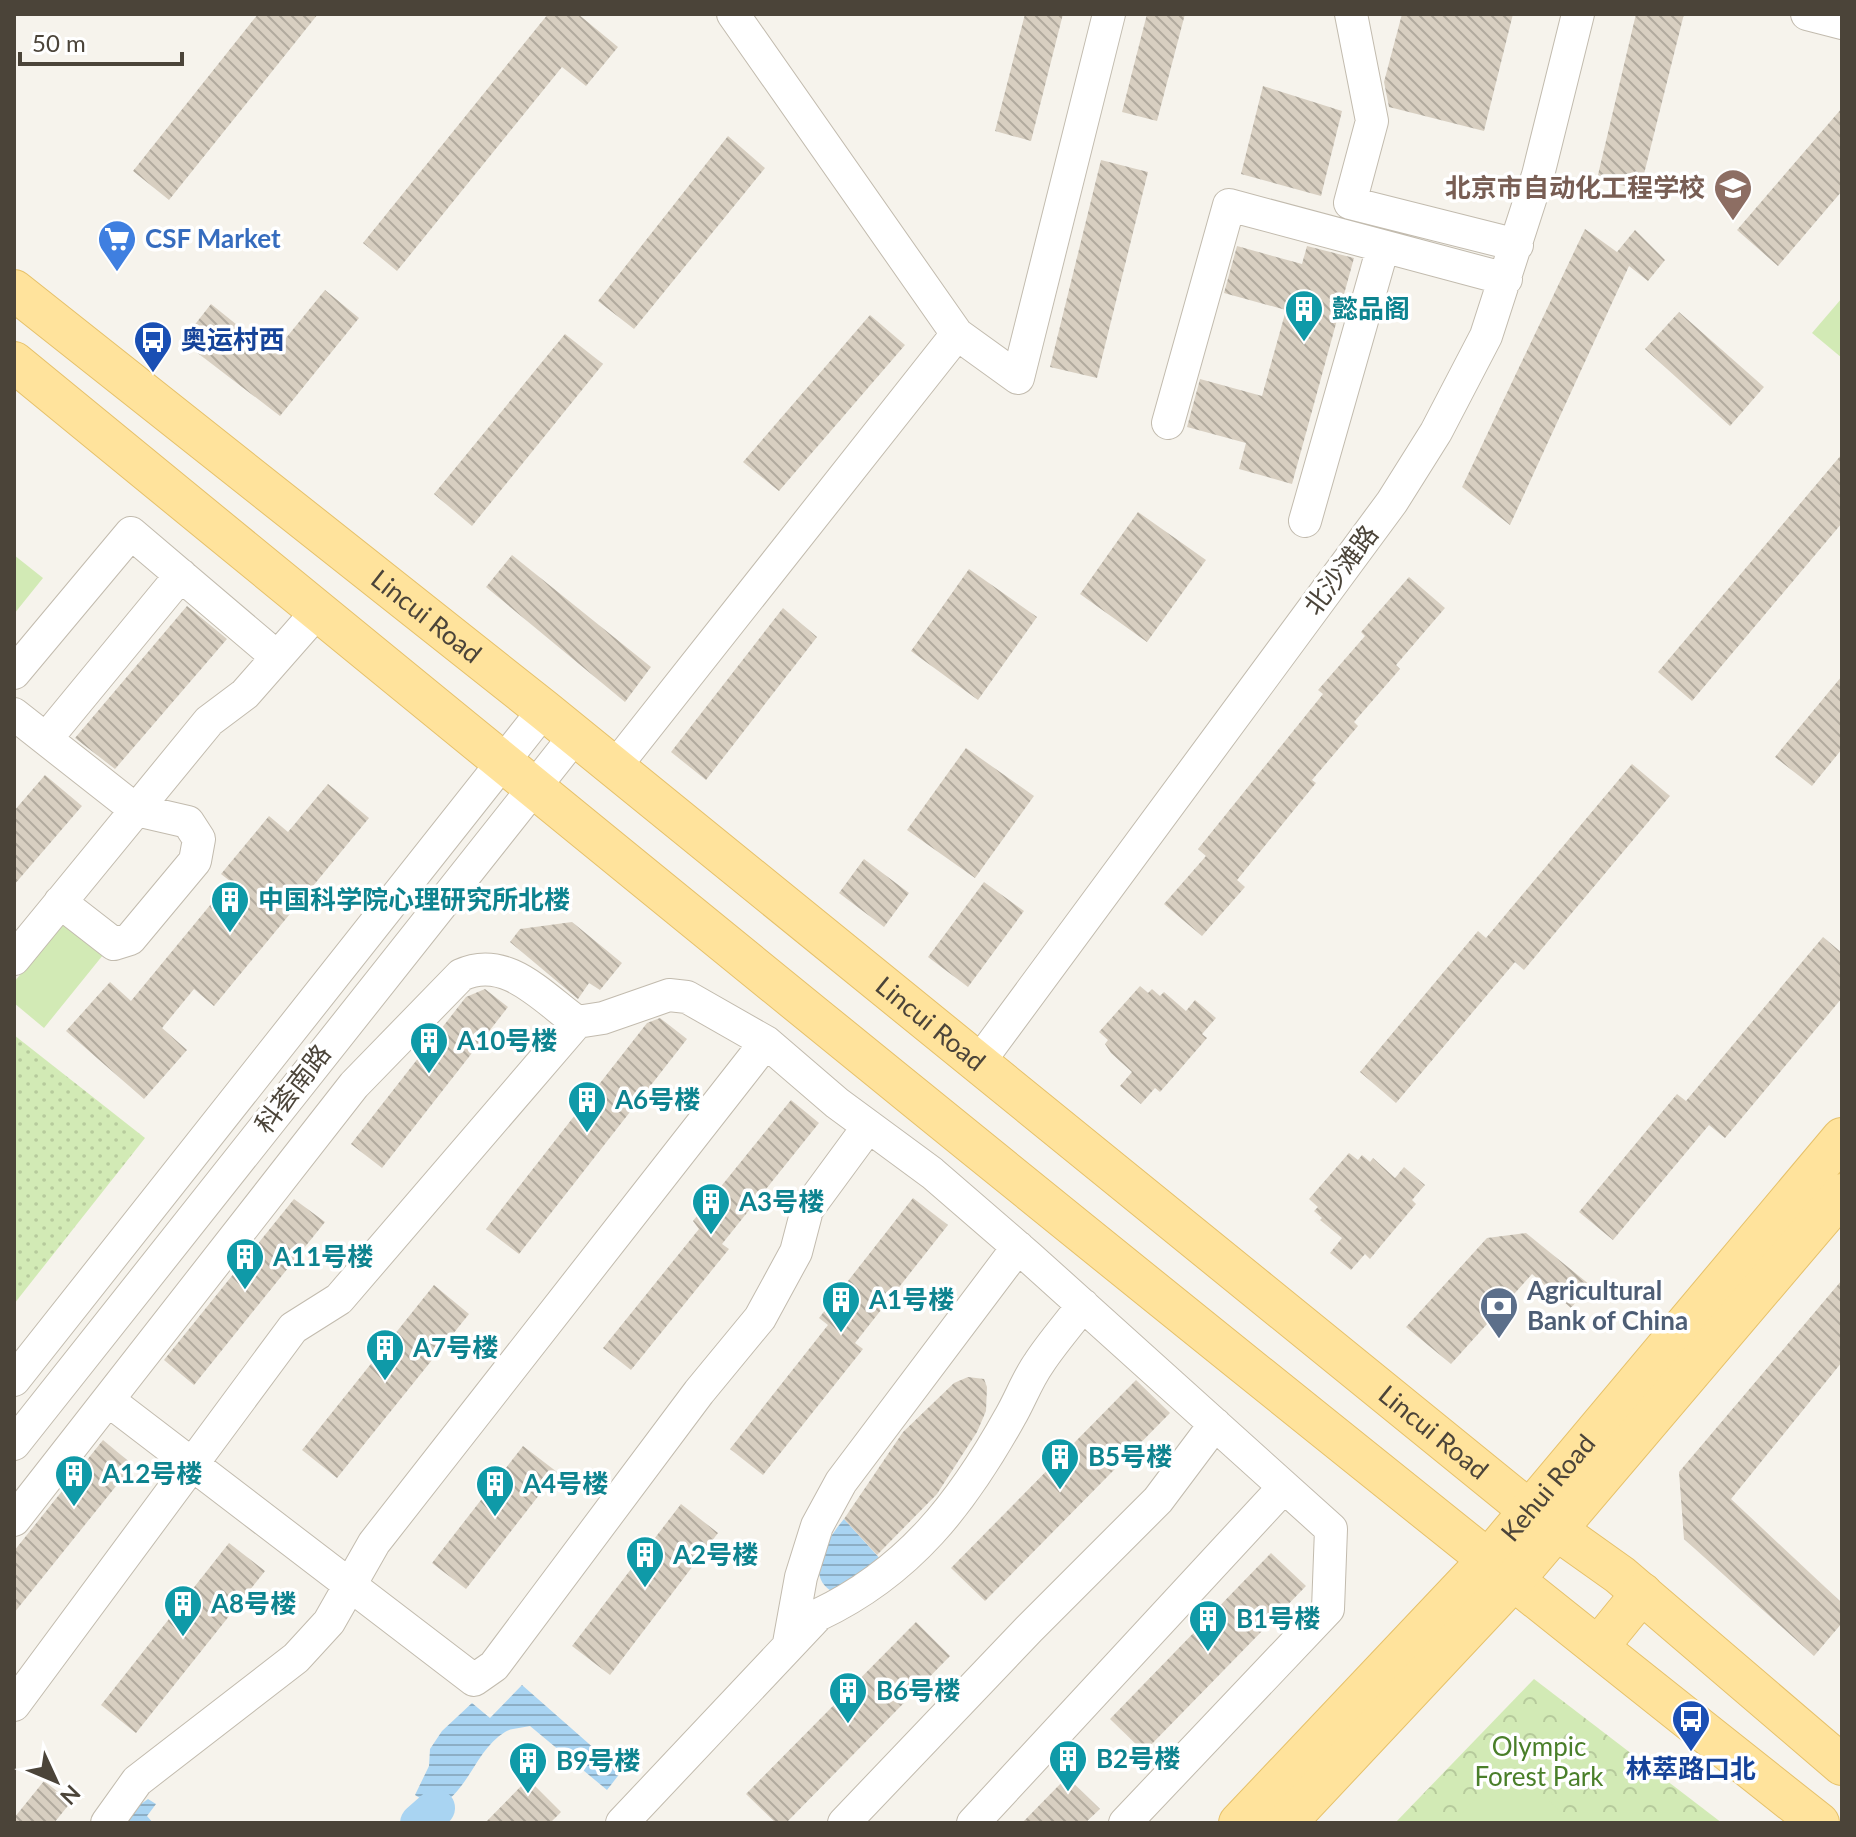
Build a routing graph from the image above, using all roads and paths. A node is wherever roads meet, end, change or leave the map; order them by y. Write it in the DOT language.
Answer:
graph roads {
  1 [pos="733,14"];
  2 [pos="1109,14"];
  3 [pos="1351,14"];
  4 [pos="1578,14"];
  5 [pos="1807,14"];
  6 [pos="1842,23"];
  7 [pos="1517,245"];
  8 [pos="1383,247"];
  9 [pos="1506,279"];
  10 [pos="14,290"];
  11 [pos="957,334"];
  12 [pos="14,362"];
  13 [pos="1168,423"];
  14 [pos="1305,521"];
  15 [pos="181,575"];
  16 [pos="317,612"];
  17 [pos="277,657"];
  18 [pos="477,658"];
  19 [pos="14,673"];
  20 [pos="435,709"];
  21 [pos="544,710"];
  22 [pos="14,714"];
  23 [pos="575,736"];
  24 [pos="46,739"];
  25 [pos="500,763"];
  26 [pos="614,768"];
  27 [pos="531,788"];
  28 [pos="136,810"];
  29 [pos="60,902"];
  30 [pos="14,959"];
  31 [pos="577,1022"];
  32 [pos="766,1042"];
  33 [pos="979,1062"];
  34 [pos="868,1127"];
  35 [pos="1842,1138"];
  36 [pos="1840,1199"];
  37 [pos="1018,1247"];
  38 [pos="1083,1305"];
  39 [pos="14,1380"];
  40 [pos="108,1400"];
  41 [pos="1215,1424"];
  42 [pos="14,1444"];
  43 [pos="1459,1453"];
  44 [pos="1284,1487"];
  45 [pos="1416,1504"];
  46 [pos="1544,1519"];
  47 [pos="14,1520"];
  48 [pos="1500,1571"];
  49 [pos="352,1584"];
  50 [pos="1642,1593"];
  51 [pos="789,1645"];
  52 [pos="1598,1647"];
  53 [pos="14,1705"];
  54 [pos="1842,1765"];
  55 [pos="107,1823"];
  56 [pos="622,1823"];
  57 [pos="844,1823"];
  58 [pos="973,1823"];
  59 [pos="1125,1823"];
  60 [pos="1239,1823"];
  61 [pos="1286,1823"];
  62 [pos="1819,1823"];
  1 -- 11 [label="street"];
  2 -- 11 [label="street"];
  3 -- 7 [label="street"];
  4 -- 7 [label="street, 北沙滩路"];
  5 -- 6 [label="street"];
  7 -- 9 [label="street, 北沙滩路"];
  8 -- 9 [label="street"];
  8 -- 13 [label="street"];
  8 -- 14 [label="street"];
  9 -- 33 [label="street, 北沙滩路"];
  10 -- 18 [label="main road, Lincui Road"];
  11 -- 26 [label="street"];
  12 -- 16 [label="main road"];
  15 -- 17 [label="street"];
  15 -- 19 [label="street"];
  15 -- 24 [label="street"];
  16 -- 17 [label="street"];
  16 -- 20 [label="main road"];
  17 -- 28 [label="street"];
  18 -- 20 [label="main road"];
  18 -- 21 [label="main road, Lincui Road"];
  20 -- 25 [label="main road"];
  21 -- 23 [label="main road, Lincui Road"];
  21 -- 25 [label="street, 科荟南路"];
  22 -- 24 [label="street"];
  23 -- 26 [label="main road, Lincui Road"];
  23 -- 27 [label="street, 科荟南路"];
  24 -- 28 [label="street"];
  25 -- 27 [label="main road"];
  25 -- 39 [label="street, 科荟南路"];
  26 -- 33 [label="main road, Lincui Road"];
  27 -- 42 [label="street, 科荟南路"];
  27 -- 45 [label="main road"];
  28 -- 29 [label="street"];
  28 -- 29 [label="street"];
  29 -- 30 [label="street"];
  31 -- 32 [label="street"];
  31 -- 40 [label="street"];
  31 -- 53 [label="street"];
  32 -- 34 [label="street"];
  32 -- 49 [label="street"];
  33 -- 43 [label="main road, Lincui Road"];
  34 -- 37 [label="street"];
  34 -- 49 [label="street"];
  35 -- 46 [label="main road, Kehui Road"];
  36 -- 46 [label="main road, Kehui Road"];
  37 -- 38 [label="street"];
  37 -- 51 [label="street"];
  38 -- 41 [label="street"];
  38 -- 51 [label="street"];
  40 -- 47 [label="street"];
  40 -- 49 [label="street"];
  41 -- 44 [label="street"];
  41 -- 57 [label="street"];
  43 -- 45 [label="main road"];
  43 -- 46 [label="main road, Lincui Road"];
  44 -- 58 [label="street"];
  44 -- 59 [label="street"];
  45 -- 48 [label="main road"];
  46 -- 48 [label="main road, Kehui Road"];
  46 -- 50 [label="main road, Lincui Road"];
  48 -- 52 [label="main road"];
  48 -- 60 [label="main road, Kehui Road"];
  48 -- 61 [label="main road, Kehui Road"];
  49 -- 55 [label="street"];
  50 -- 52 [label="main road"];
  50 -- 54 [label="main road, Lincui Road"];
  51 -- 56 [label="street"];
  52 -- 62 [label="main road"];
}
